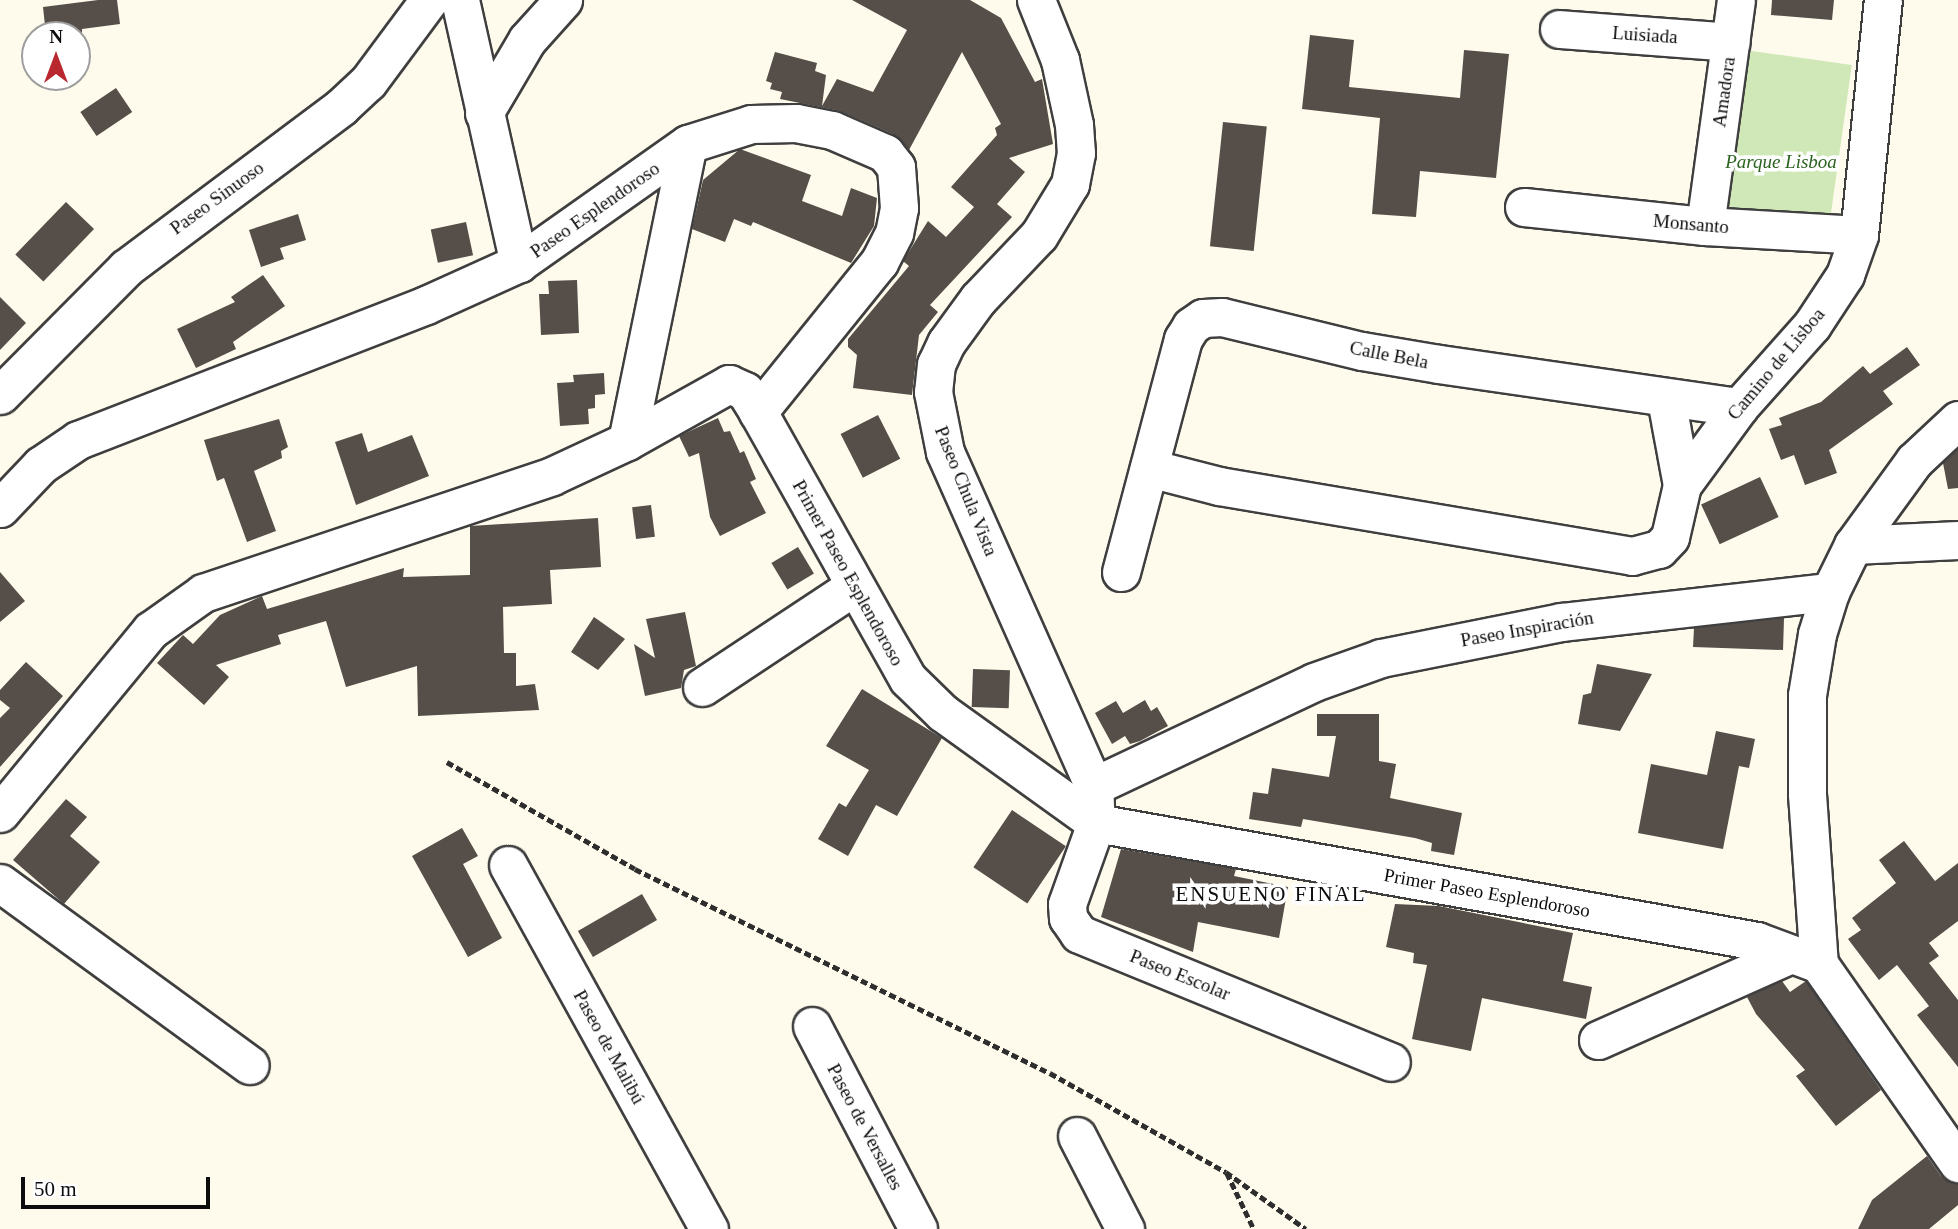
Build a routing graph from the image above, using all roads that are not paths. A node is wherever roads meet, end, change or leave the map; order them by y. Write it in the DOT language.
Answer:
graph roads {
  1 [pos="429,0"];
  2 [pos="460,0"];
  3 [pos="564,0"];
  4 [pos="1036,0"];
  5 [pos="1736,0"];
  6 [pos="1883,0"];
  7 [pos="1559,29"];
  8 [pos="1731,42"];
  9 [pos="484,113"];
  10 [pos="688,144"];
  11 [pos="1524,207"];
  12 [pos="1705,226"];
  13 [pos="1859,235"];
  14 [pos="519,263"];
  15 [pos="0,395"];
  16 [pos="1666,399"];
  17 [pos="1739,407"];
  18 [pos="758,412"];
  19 [pos="1958,420"];
  20 [pos="627,441"];
  21 [pos="1149,468"];
  22 [pos="1682,485"];
  23 [pos="0,508"];
  24 [pos="1958,540"];
  25 [pos="1853,545"];
  26 [pos="1121,572"];
  27 [pos="853,587"];
  28 [pos="1830,592"];
  29 [pos="702,687"];
  30 [pos="1096,804"];
  31 [pos="0,813"];
  32 [pos="508,865"];
  33 [pos="0,883"];
  34 [pos="1805,959"];
  35 [pos="812,1026"];
  36 [pos="1598,1040"];
  37 [pos="1391,1062"];
  38 [pos="250,1065"];
  39 [pos="1077,1136"];
  40 [pos="1958,1163"];
  41 [pos="709,1229"];
  42 [pos="918,1229"];
  43 [pos="1125,1229"];
  1 -- 15 [label="street, Paseo Sinuoso"];
  2 -- 9 [label="street"];
  3 -- 9 [label="street"];
  4 -- 30 [label="street, Paseo Chula Vista"];
  5 -- 8 [label="street, Amadora"];
  6 -- 13 [label="street, Camino de Lisboa"];
  7 -- 8 [label="street, Luisiada"];
  8 -- 12 [label="street, Amadora"];
  9 -- 14 [label="street"];
  10 -- 14 [label="street, Paseo Esplendoroso"];
  10 -- 18 [label="street, Paseo Esplendoroso"];
  10 -- 20 [label="street"];
  11 -- 12 [label="street, Monsanto"];
  12 -- 13 [label="street, Monsanto"];
  13 -- 17 [label="street, Camino de Lisboa"];
  14 -- 23 [label="street, Paseo Esplendoroso"];
  16 -- 17 [label="street, Calle Bela"];
  16 -- 21 [label="street, Calle Bela"];
  16 -- 22 [label="street"];
  17 -- 22 [label="street, Camino de Lisboa"];
  18 -- 20 [label="street, Primer Paseo Esplendoroso"];
  18 -- 27 [label="street, Primer Paseo Esplendoroso"];
  19 -- 25 [label="street"];
  20 -- 31 [label="street, Primer Paseo Esplendoroso"];
  21 -- 22 [label="street, Camino de Lisboa"];
  21 -- 26 [label="street, Calle Bela"];
  24 -- 25 [label="street"];
  25 -- 28 [label="street"];
  27 -- 29 [label="street"];
  27 -- 30 [label="street, Primer Paseo Esplendoroso"];
  28 -- 30 [label="street, Paseo Inspiración"];
  28 -- 34 [label="street"];
  30 -- 34 [label="street, Primer Paseo Esplendoroso"];
  30 -- 37 [label="street, Paseo Escolar"];
  32 -- 41 [label="street, Paseo de Malibú"];
  33 -- 38 [label="street"];
  34 -- 36 [label="street"];
  34 -- 40 [label="street"];
  35 -- 42 [label="street, Paseo de Versalles"];
  39 -- 43 [label="street"];
}
